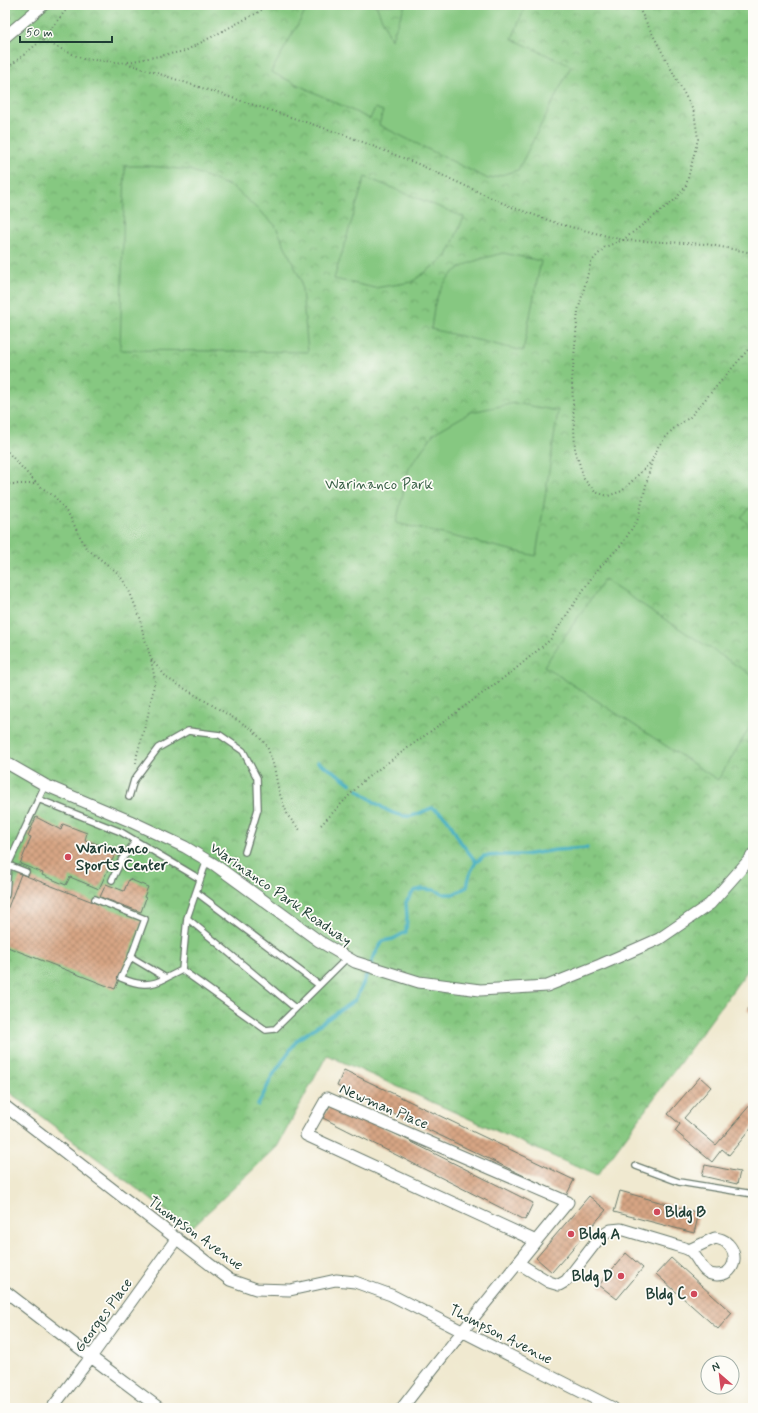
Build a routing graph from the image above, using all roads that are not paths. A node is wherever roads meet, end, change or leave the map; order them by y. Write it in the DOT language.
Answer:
graph roads {
  1 [pos="43,5"];
  2 [pos="5,37"];
  3 [pos="5,762"];
  4 [pos="45,785"];
  5 [pos="129,797"];
  6 [pos="38,799"];
  7 [pos="136,841"];
  8 [pos="245,852"];
  9 [pos="753,854"];
  10 [pos="207,860"];
  11 [pos="8,865"];
  12 [pos="26,872"];
  13 [pos="200,879"];
  14 [pos="112,880"];
  15 [pos="196,892"];
  16 [pos="6,895"];
  17 [pos="95,899"];
  18 [pos="187,918"];
  19 [pos="131,957"];
  20 [pos="351,960"];
  21 [pos="182,970"];
  22 [pos="166,978"];
  23 [pos="319,985"];
  24 [pos="295,1008"];
  25 [pos="5,1106"];
  26 [pos="636,1166"];
  27 [pos="753,1194"];
  28 [pos="177,1238"];
  29 [pos="536,1241"];
  30 [pos="688,1250"];
  31 [pos="518,1263"];
  32 [pos="5,1291"];
  33 [pos="462,1331"];
  34 [pos="91,1358"];
  35 [pos="52,1408"];
  36 [pos="159,1408"];
  37 [pos="402,1408"];
  38 [pos="613,1408"];
  1 -- 2 [label="street"];
  3 -- 4 [label="street, Warinanco Park Roadway"];
  4 -- 6 [label="lane"];
  4 -- 10 [label="street, Warinanco Park Roadway"];
  5 -- 8 [label="lane"];
  6 -- 7 [label="lane"];
  6 -- 11 [label="lane"];
  7 -- 13 [label="lane"];
  7 -- 14 [label="lane"];
  9 -- 20 [label="street, Warinanco Park Roadway"];
  10 -- 13 [label="lane"];
  10 -- 20 [label="street, Warinanco Park Roadway"];
  11 -- 12 [label="lane"];
  11 -- 16 [label="lane"];
  13 -- 15 [label="lane"];
  15 -- 18 [label="lane"];
  15 -- 23 [label="lane"];
  17 -- 19 [label="lane"];
  18 -- 21 [label="lane"];
  18 -- 24 [label="lane"];
  19 -- 22 [label="lane"];
  19 -- 22 [label="lane"];
  20 -- 23 [label="lane"];
  21 -- 22 [label="lane"];
  21 -- 24 [label="lane"];
  23 -- 24 [label="lane"];
  25 -- 28 [label="street, Thompson Avenue"];
  26 -- 27 [label="lane"];
  28 -- 33 [label="street, Thompson Avenue"];
  28 -- 34 [label="street, Georges Place"];
  29 -- 29 [label="street, Newman Place"];
  29 -- 31 [label="street, Newman Place"];
  30 -- 31 [label="street"];
  31 -- 33 [label="street, Newman Place"];
  32 -- 34 [label="street"];
  33 -- 37 [label="street, Newman Place"];
  33 -- 38 [label="street, Thompson Avenue"];
  34 -- 35 [label="street, Georges Place"];
  34 -- 36 [label="street"];
}
